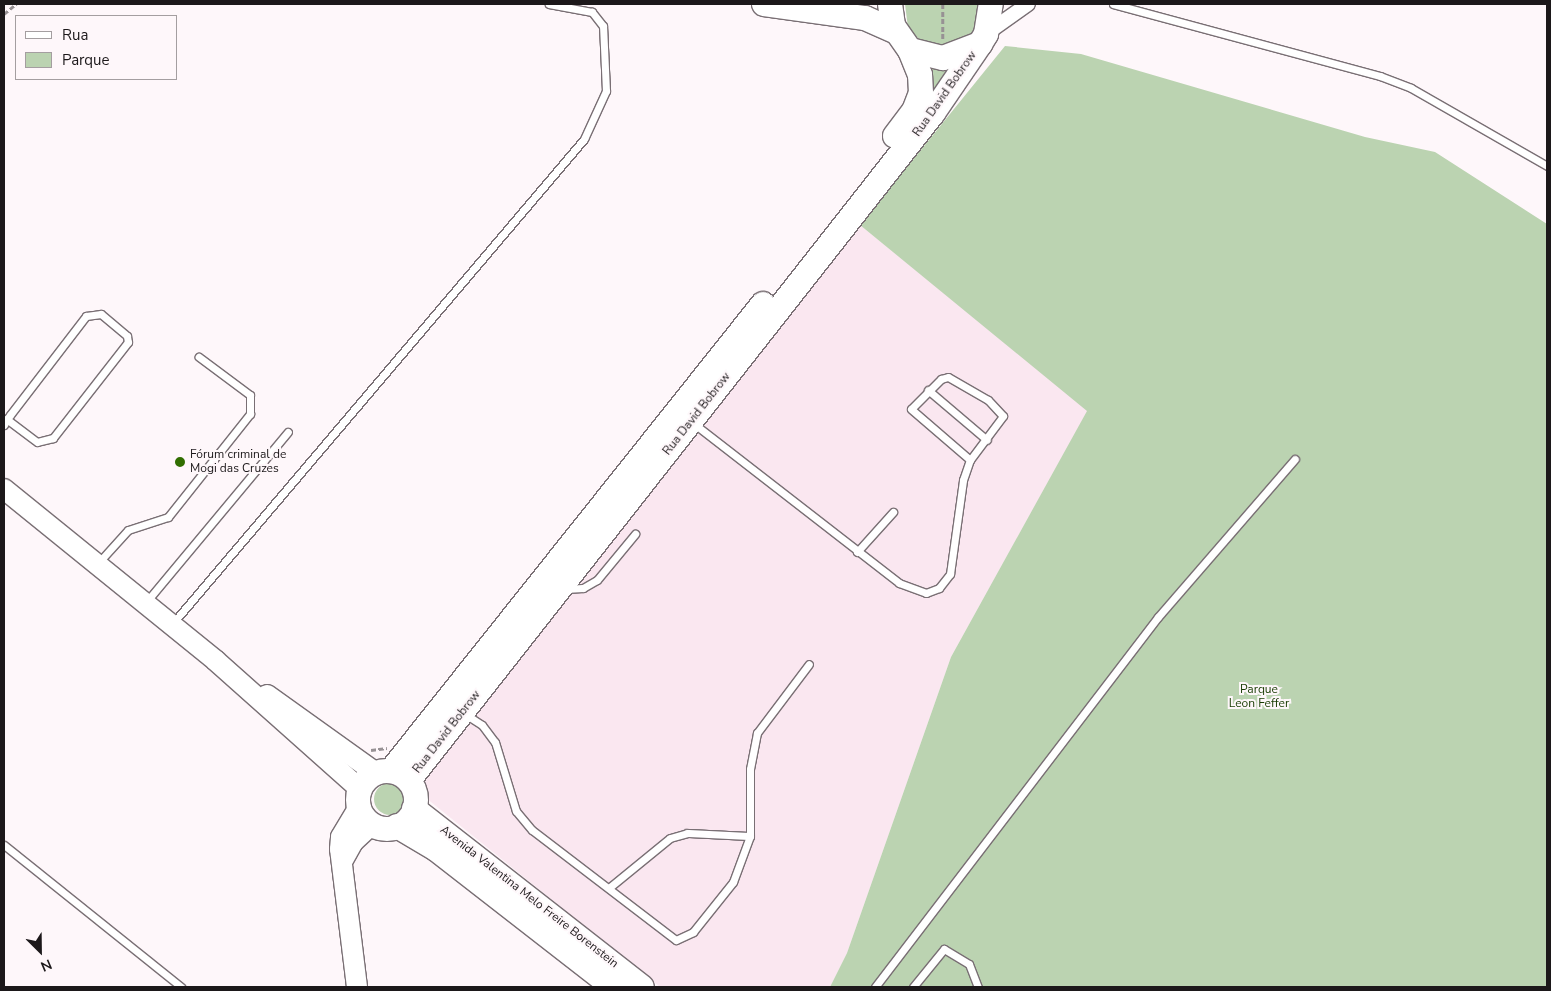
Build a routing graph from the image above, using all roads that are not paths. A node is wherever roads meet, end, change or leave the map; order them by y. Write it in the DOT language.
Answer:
graph roads {
  1 [pos="549,4"];
  2 [pos="764,4"];
  3 [pos="890,4"];
  4 [pos="990,4"];
  5 [pos="1028,4"];
  6 [pos="1113,4"];
  7 [pos="896,32"];
  8 [pos="983,39"];
  9 [pos="910,50"];
  10 [pos="1547,166"];
  11 [pos="199,357"];
  12 [pos="928,390"];
  13 [pos="5,422"];
  14 [pos="691,422"];
  15 [pos="288,432"];
  16 [pos="987,440"];
  17 [pos="1295,459"];
  18 [pos="970,460"];
  19 [pos="4,489"];
  20 [pos="893,512"];
  21 [pos="635,534"];
  22 [pos="858,552"];
  23 [pos="97,564"];
  24 [pos="560,589"];
  25 [pos="145,603"];
  26 [pos="172,625"];
  27 [pos="809,664"];
  28 [pos="462,713"];
  29 [pos="378,791"];
  30 [pos="414,809"];
  31 [pos="397,826"];
  32 [pos="750,836"];
  33 [pos="4,845"];
  34 [pos="610,887"];
  35 [pos="182,987"];
  36 [pos="357,987"];
  37 [pos="613,987"];
  38 [pos="642,987"];
  39 [pos="875,987"];
  40 [pos="913,987"];
  41 [pos="978,987"];
  1 -- 26 [label="lane"];
  2 -- 7 [label="highway"];
  3 -- 7 [label="highway, Rua David Bobrow"];
  4 -- 8 [label="highway, Rua David Bobrow"];
  5 -- 8 [label="street"];
  6 -- 10 [label="lane"];
  7 -- 9 [label="highway, Rua David Bobrow"];
  8 -- 9 [label="highway, Rua David Bobrow"];
  8 -- 14 [label="highway, Rua David Bobrow"];
  9 -- 29 [label="highway, Rua David Bobrow"];
  11 -- 23 [label="lane"];
  12 -- 16 [label="lane"];
  12 -- 16 [label="lane"];
  12 -- 18 [label="lane"];
  13 -- 13 [label="lane"];
  14 -- 22 [label="lane"];
  14 -- 24 [label="highway, Rua David Bobrow"];
  15 -- 25 [label="lane"];
  16 -- 18 [label="lane"];
  17 -- 39 [label="lane"];
  18 -- 22 [label="lane"];
  19 -- 23 [label="main road"];
  20 -- 22 [label="lane"];
  21 -- 24 [label="lane"];
  23 -- 25 [label="main road"];
  24 -- 28 [label="highway, Rua David Bobrow"];
  25 -- 26 [label="main road"];
  26 -- 29 [label="main road"];
  27 -- 32 [label="lane"];
  28 -- 29 [label="highway, Rua David Bobrow"];
  28 -- 34 [label="lane"];
  29 -- 30 [label="highway"];
  29 -- 31 [label="highway"];
  29 -- 36 [label="main road"];
  30 -- 31 [label="highway"];
  30 -- 38 [label="highway, Avenida Valentina Melo Freire Borenstein"];
  31 -- 37 [label="highway, Avenida Valentina Melo Freire Borenstein"];
  32 -- 34 [label="lane"];
  32 -- 34 [label="lane"];
  33 -- 35 [label="lane"];
  40 -- 41 [label="lane"];
}
